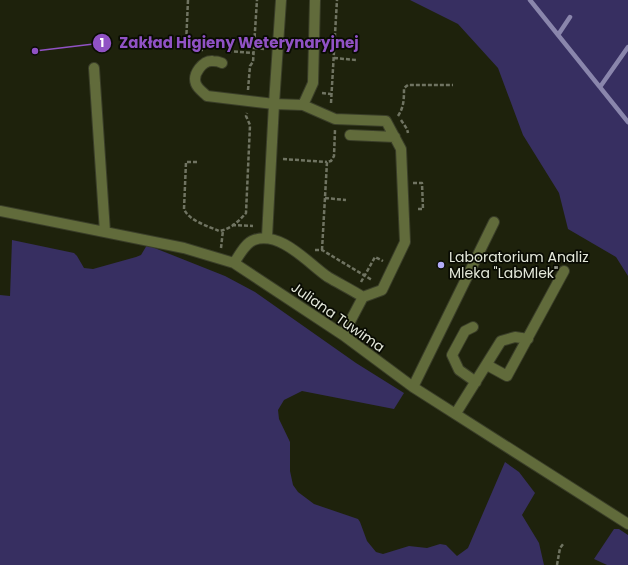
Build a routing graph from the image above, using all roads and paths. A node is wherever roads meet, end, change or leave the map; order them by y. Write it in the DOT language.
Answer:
graph roads {
  1 [pos="188,0"];
  2 [pos="257,0"];
  3 [pos="281,0"];
  4 [pos="315,0"];
  5 [pos="337,0"];
  6 [pos="208,50"];
  7 [pos="223,51"];
  8 [pos="253,53"];
  9 [pos="334,58"];
  10 [pos="356,60"];
  11 [pos="222,63"];
  12 [pos="94,68"];
  13 [pos="453,85"];
  14 [pos="248,101"];
  15 [pos="274,104"];
  16 [pos="303,105"];
  17 [pos="393,115"];
  18 [pos="397,116"];
  19 [pos="335,119"];
  20 [pos="350,135"];
  21 [pos="409,135"];
  22 [pos="395,137"];
  23 [pos="280,159"];
  24 [pos="197,162"];
  25 [pos="327,162"];
  26 [pos="410,183"];
  27 [pos="325,198"];
  28 [pos="346,200"];
  29 [pos="412,209"];
  30 [pos="0,211"];
  31 [pos="494,222"];
  32 [pos="232,225"];
  33 [pos="223,230"];
  34 [pos="105,232"];
  35 [pos="268,232"];
  36 [pos="322,250"];
  37 [pos="297,251"];
  38 [pos="221,252"];
  39 [pos="234,263"];
  40 [pos="564,271"];
  41 [pos="384,287"];
  42 [pos="363,297"];
  43 [pos="473,327"];
  44 [pos="343,335"];
  45 [pos="528,339"];
  46 [pos="487,364"];
  47 [pos="476,382"];
  48 [pos="413,387"];
  49 [pos="456,413"];
  50 [pos="628,524"];
  51 [pos="564,543"];
  52 [pos="557,565"];
  1 -- 6 [label="path"];
  2 -- 8 [label="path"];
  3 -- 15 [label="street"];
  4 -- 16 [label="street"];
  5 -- 9 [label="path"];
  7 -- 8 [label="path"];
  8 -- 14 [label="path"];
  9 -- 10 [label="path"];
  9 -- 19 [label="path"];
  11 -- 14 [label="street"];
  12 -- 34 [label="street"];
  13 -- 18 [label="path"];
  14 -- 15 [label="street"];
  14 -- 32 [label="path"];
  15 -- 16 [label="street"];
  15 -- 35 [label="street"];
  16 -- 19 [label="street"];
  17 -- 18 [label="path"];
  18 -- 21 [label="path"];
  19 -- 22 [label="street"];
  19 -- 25 [label="path"];
  20 -- 22 [label="street"];
  22 -- 41 [label="street"];
  23 -- 25 [label="path"];
  24 -- 33 [label="path"];
  25 -- 27 [label="path"];
  26 -- 29 [label="path"];
  27 -- 28 [label="path"];
  27 -- 36 [label="path"];
  30 -- 34 [label="street, Juliana Tuwima"];
  31 -- 48 [label="street"];
  32 -- 33 [label="path"];
  32 -- 35 [label="path"];
  33 -- 38 [label="path"];
  34 -- 39 [label="street, Juliana Tuwima"];
  35 -- 37 [label="street"];
  35 -- 39 [label="street"];
  36 -- 37 [label="path"];
  36 -- 41 [label="path"];
  37 -- 42 [label="street"];
  39 -- 44 [label="street, Juliana Tuwima"];
  40 -- 45 [label="street"];
  41 -- 42 [label="street"];
  42 -- 44 [label="street"];
  43 -- 47 [label="street"];
  44 -- 48 [label="street, Juliana Tuwima"];
  45 -- 46 [label="street"];
  45 -- 46 [label="street"];
  46 -- 47 [label="street"];
  47 -- 49 [label="street"];
  48 -- 49 [label="street, Juliana Tuwima"];
  49 -- 50 [label="street, Juliana Tuwima"];
  51 -- 52 [label="path"];
}
